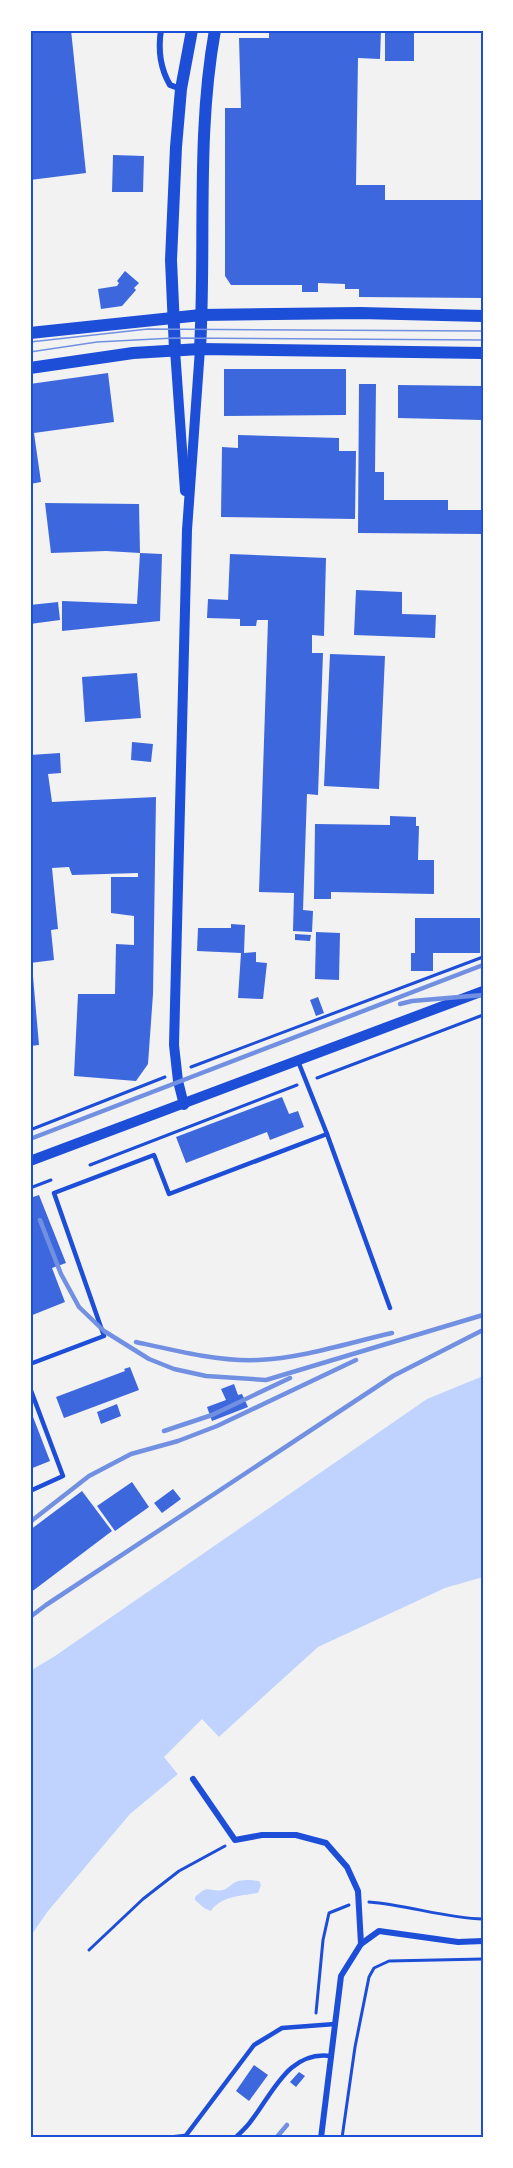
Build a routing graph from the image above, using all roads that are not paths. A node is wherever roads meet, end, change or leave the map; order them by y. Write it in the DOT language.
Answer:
graph roads {
  1 [pos="161,30"];
  2 [pos="192,30"];
  3 [pos="214,30"];
  4 [pos="181,89"];
  5 [pos="201,315"];
  6 [pos="483,316"];
  7 [pos="173,317"];
  8 [pos="30,333"];
  9 [pos="200,349"];
  10 [pos="175,350"];
  11 [pos="483,353"];
  12 [pos="30,368"];
  13 [pos="187,530"];
  14 [pos="483,991"];
  15 [pos="298,1061"];
  16 [pos="184,1105"];
  17 [pos="327,1134"];
  18 [pos="30,1161"];
  19 [pos="390,1308"];
  20 [pos="30,1364"];
  21 [pos="30,1388"];
  22 [pos="30,1491"];
  23 [pos="193,1779"];
  24 [pos="483,1941"];
  25 [pos="361,1944"];
  26 [pos="335,2024"];
  27 [pos="331,2056"];
  28 [pos="185,2137"];
  29 [pos="167,2138"];
  30 [pos="235,2138"];
  31 [pos="321,2138"];
  1 -- 4 [label="street"];
  2 -- 4 [label="main road"];
  3 -- 5 [label="main road"];
  4 -- 7 [label="main road"];
  5 -- 6 [label="main road"];
  5 -- 7 [label="main road"];
  5 -- 9 [label="main road"];
  7 -- 8 [label="main road"];
  7 -- 10 [label="main road"];
  9 -- 10 [label="main road"];
  9 -- 11 [label="main road"];
  9 -- 13 [label="street"];
  10 -- 12 [label="main road"];
  10 -- 13 [label="street"];
  13 -- 16 [label="street"];
  14 -- 15 [label="street"];
  15 -- 16 [label="street"];
  15 -- 17 [label="lane"];
  16 -- 18 [label="street"];
  17 -- 19 [label="lane"];
  17 -- 20 [label="lane"];
  21 -- 22 [label="lane"];
  23 -- 25 [label="street"];
  24 -- 25 [label="street"];
  25 -- 26 [label="street"];
  26 -- 27 [label="street"];
  26 -- 28 [label="lane"];
  27 -- 30 [label="lane"];
  27 -- 31 [label="street"];
  28 -- 29 [label="lane"];
}
